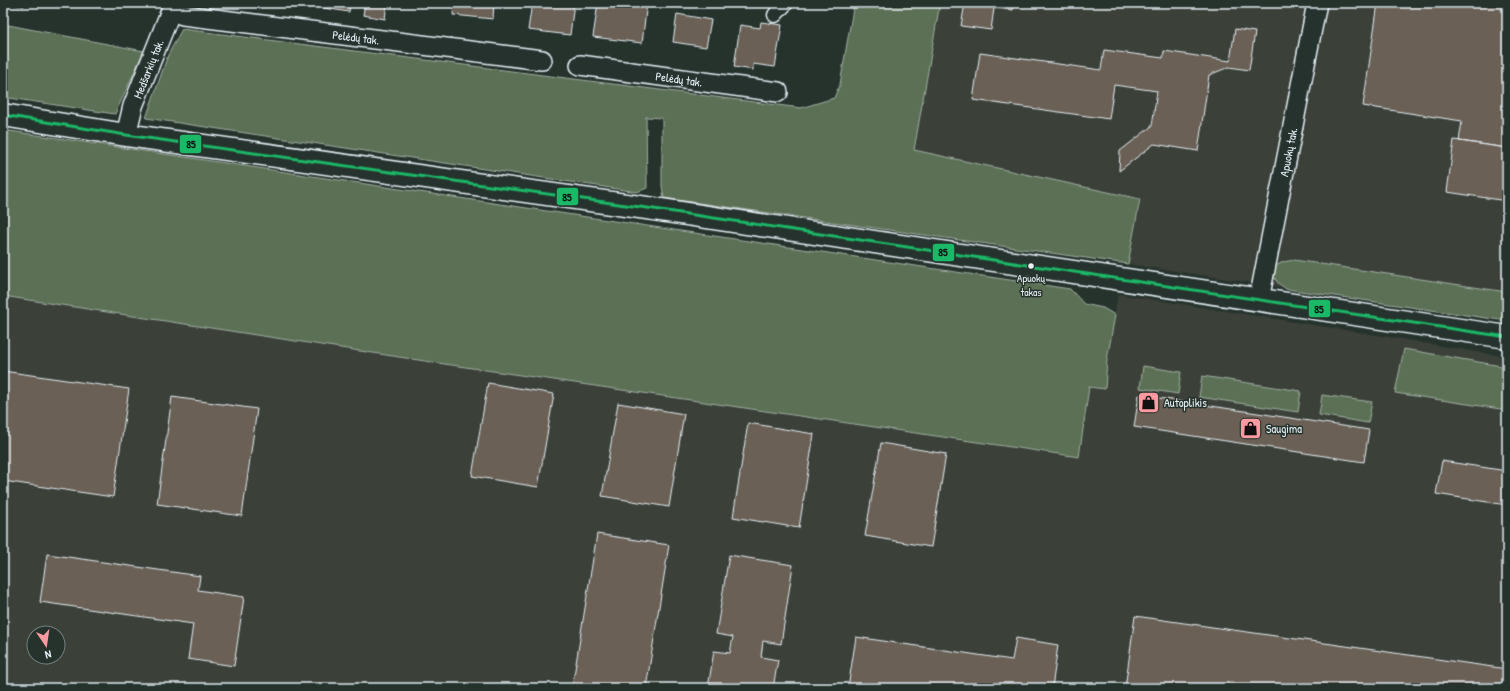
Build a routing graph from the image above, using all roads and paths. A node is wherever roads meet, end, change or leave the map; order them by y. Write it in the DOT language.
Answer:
graph roads {
  1 [pos="786,3"];
  2 [pos="1317,3"];
  3 [pos="172,7"];
  4 [pos="775,15"];
  5 [pos="542,60"];
  6 [pos="580,65"];
  7 [pos="778,92"];
  8 [pos="3,115"];
  9 [pos="126,134"];
  10 [pos="1260,300"];
  11 [pos="1507,337"];
  1 -- 4 [label="street"];
  2 -- 10 [label="street, Apuokų tak."];
  3 -- 5 [label="street, Pelėdų tak."];
  3 -- 9 [label="street, Medšarkių tak."];
  6 -- 7 [label="street, Pelėdų tak."];
  8 -- 9 [label="main road"];
  9 -- 10 [label="main road"];
  10 -- 11 [label="main road"];
}
